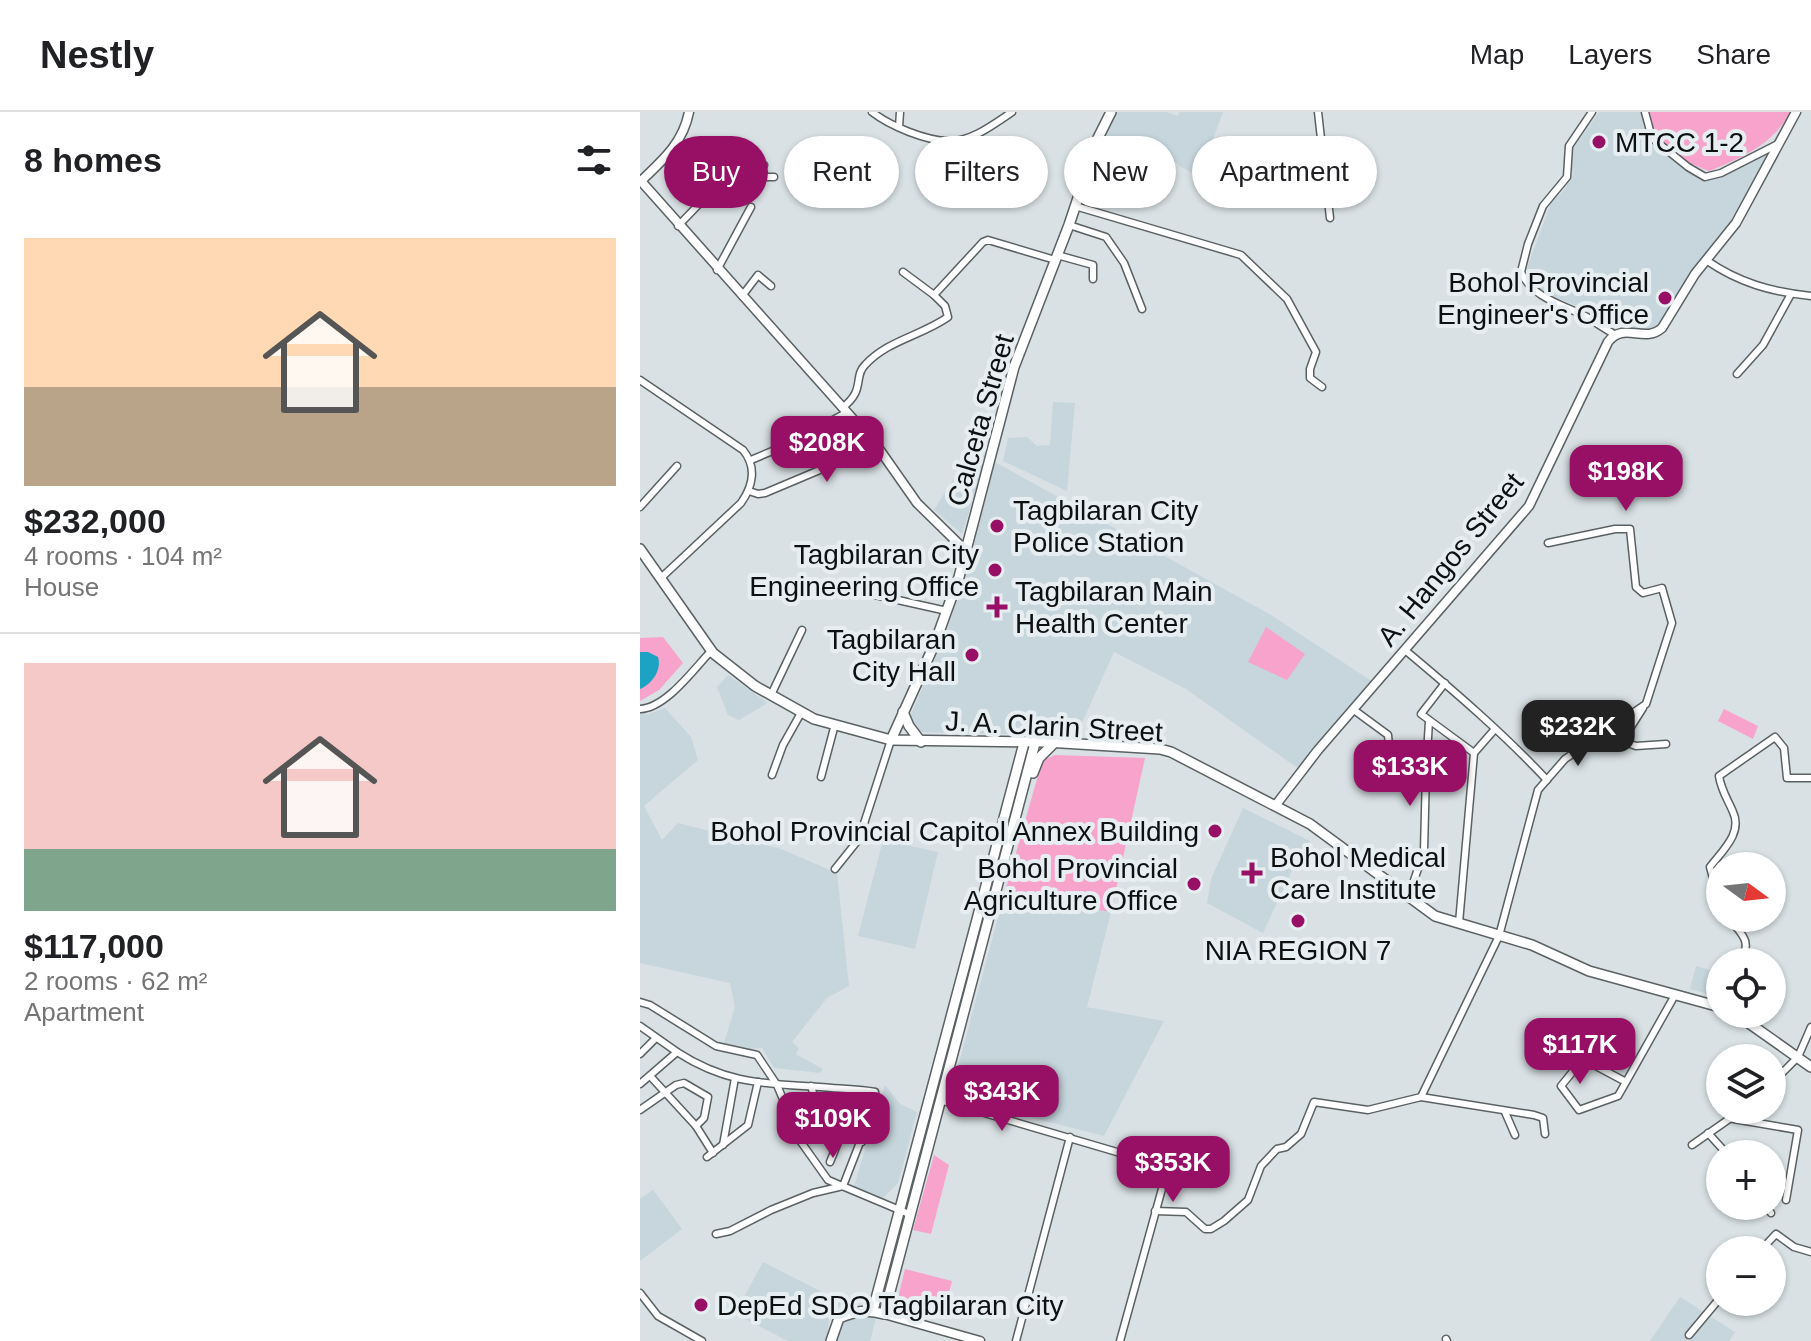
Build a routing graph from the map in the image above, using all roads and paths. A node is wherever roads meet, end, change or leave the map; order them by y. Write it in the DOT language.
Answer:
graph roads {
  1 [pos="689,112"];
  2 [pos="872,112"];
  3 [pos="900,112"];
  4 [pos="1012,112"];
  5 [pos="1111,112"];
  6 [pos="1318,112"];
  7 [pos="1592,112"];
  8 [pos="1645,112"];
  9 [pos="1796,112"];
  10 [pos="899,127"];
  11 [pos="1099,136"];
  12 [pos="1781,142"];
  13 [pos="768,177"];
  14 [pos="774,177"];
  15 [pos="640,181"];
  16 [pos="695,208"];
  17 [pos="750,208"];
  18 [pos="1074,208"];
  19 [pos="1082,208"];
  20 [pos="1330,218"];
  21 [pos="1069,225"];
  22 [pos="678,226"];
  23 [pos="1056,258"];
  24 [pos="1706,260"];
  25 [pos="717,270"];
  26 [pos="903,272"];
  27 [pos="1093,279"];
  28 [pos="771,286"];
  29 [pos="1791,294"];
  30 [pos="934,295"];
  31 [pos="742,296"];
  32 [pos="1811,296"];
  33 [pos="1142,309"];
  34 [pos="1614,334"];
  35 [pos="1737,374"];
  36 [pos="640,380"];
  37 [pos="1322,387"];
  38 [pos="844,410"];
  39 [pos="822,426"];
  40 [pos="751,460"];
  41 [pos="677,466"];
  42 [pos="749,491"];
  43 [pos="640,507"];
  44 [pos="1548,543"];
  45 [pos="640,549"];
  46 [pos="966,551"];
  47 [pos="662,577"];
  48 [pos="853,590"];
  49 [pos="947,611"];
  50 [pos="802,630"];
  51 [pos="1405,650"];
  52 [pos="711,651"];
  53 [pos="1445,683"];
  54 [pos="771,695"];
  55 [pos="1646,704"];
  56 [pos="640,709"];
  57 [pos="1354,710"];
  58 [pos="903,712"];
  59 [pos="801,713"];
  60 [pos="1429,721"];
  61 [pos="835,724"];
  62 [pos="1495,729"];
  63 [pos="891,740"];
  64 [pos="921,742"];
  65 [pos="1030,743"];
  66 [pos="1054,743"];
  67 [pos="1666,744"];
  68 [pos="1474,753"];
  69 [pos="1426,771"];
  70 [pos="772,775"];
  71 [pos="821,777"];
  72 [pos="1811,778"];
  73 [pos="1547,780"];
  74 [pos="1024,786"];
  75 [pos="1275,806"];
  76 [pos="1721,852"];
  77 [pos="835,869"];
  78 [pos="991,888"];
  79 [pos="1408,898"];
  80 [pos="1459,923"];
  81 [pos="1499,936"];
  82 [pos="1676,994"];
  83 [pos="640,1002"];
  84 [pos="1706,1003"];
  85 [pos="640,1026"];
  86 [pos="1811,1027"];
  87 [pos="1756,1028"];
  88 [pos="656,1038"];
  89 [pos="677,1052"];
  90 [pos="640,1054"];
  91 [pos="1798,1057"];
  92 [pos="1811,1067"];
  93 [pos="1786,1069"];
  94 [pos="651,1077"];
  95 [pos="735,1078"];
  96 [pos="758,1082"];
  97 [pos="1626,1082"];
  98 [pos="640,1084"];
  99 [pos="777,1085"];
  100 [pos="811,1086"];
  101 [pos="666,1094"];
  102 [pos="929,1096"];
  103 [pos="1421,1097"];
  104 [pos="941,1100"];
  105 [pos="640,1110"];
  106 [pos="925,1111"];
  107 [pos="1505,1112"];
  108 [pos="937,1115"];
  109 [pos="1720,1124"];
  110 [pos="1763,1124"];
  111 [pos="696,1126"];
  112 [pos="1708,1133"];
  113 [pos="1545,1134"];
  114 [pos="841,1135"];
  115 [pos="1515,1135"];
  116 [pos="1070,1137"];
  117 [pos="1714,1140"];
  118 [pos="862,1142"];
  119 [pos="723,1145"];
  120 [pos="1692,1145"];
  121 [pos="830,1162"];
  122 [pos="843,1186"];
  123 [pos="1786,1200"];
  124 [pos="898,1210"];
  125 [pos="1155,1211"];
  126 [pos="909,1214"];
  127 [pos="716,1234"];
  128 [pos="1786,1241"];
  129 [pos="1811,1252"];
  130 [pos="640,1293"];
  131 [pos="873,1310"];
  132 [pos="884,1314"];
  133 [pos="1706,1315"];
  134 [pos="1689,1335"];
  135 [pos="702,1341"];
  136 [pos="831,1341"];
  137 [pos="980,1341"];
  138 [pos="1016,1341"];
  139 [pos="1120,1341"];
  1 -- 15 [label="street"];
  2 -- 10 [label="street"];
  3 -- 10 [label="street"];
  4 -- 10 [label="street"];
  5 -- 11 [label="main road, Calceta Street"];
  6 -- 20 [label="street"];
  7 -- 34 [label="street"];
  8 -- 12 [label="street"];
  9 -- 12 [label="street"];
  12 -- 24 [label="street"];
  13 -- 14 [label="street"];
  15 -- 22 [label="street"];
  16 -- 22 [label="street"];
  17 -- 25 [label="street"];
  18 -- 21 [label="main road, Calceta Street"];
  19 -- 37 [label="street"];
  21 -- 23 [label="main road, Calceta Street"];
  21 -- 33 [label="street"];
  22 -- 25 [label="street"];
  23 -- 27 [label="street"];
  23 -- 30 [label="street"];
  23 -- 46 [label="main road, Calceta Street"];
  24 -- 29 [label="street"];
  24 -- 34 [label="street"];
  25 -- 31 [label="street"];
  26 -- 30 [label="street"];
  28 -- 31 [label="street"];
  29 -- 32 [label="street"];
  29 -- 35 [label="street"];
  30 -- 38 [label="street"];
  31 -- 38 [label="street"];
  34 -- 51 [label="street, A. Hangos Street"];
  36 -- 40 [label="street"];
  38 -- 39 [label="street"];
  38 -- 46 [label="street"];
  39 -- 40 [label="street"];
  39 -- 42 [label="street"];
  40 -- 42 [label="street"];
  41 -- 43 [label="street"];
  42 -- 47 [label="street"];
  44 -- 55 [label="street"];
  45 -- 47 [label="main road, J. A. Clarin Street"];
  46 -- 49 [label="main road, Calceta Street"];
  47 -- 52 [label="main road, J. A. Clarin Street"];
  48 -- 49 [label="street"];
  49 -- 58 [label="main road, Calceta Street"];
  50 -- 54 [label="street"];
  51 -- 53 [label="street"];
  51 -- 57 [label="street, A. Hangos Street"];
  52 -- 54 [label="main road, J. A. Clarin Street"];
  52 -- 56 [label="street"];
  53 -- 60 [label="street"];
  53 -- 62 [label="street"];
  54 -- 59 [label="main road, J. A. Clarin Street"];
  55 -- 67 [label="street"];
  55 -- 73 [label="street"];
  57 -- 69 [label="street"];
  57 -- 75 [label="street, A. Hangos Street"];
  58 -- 63 [label="main road, Calceta Street"];
  58 -- 64 [label="main road"];
  59 -- 61 [label="main road, J. A. Clarin Street"];
  59 -- 70 [label="street"];
  60 -- 68 [label="street"];
  60 -- 69 [label="street"];
  61 -- 63 [label="main road, J. A. Clarin Street"];
  61 -- 71 [label="street"];
  62 -- 68 [label="street"];
  62 -- 73 [label="street"];
  63 -- 64 [label="main road, J. A. Clarin Street"];
  63 -- 77 [label="street"];
  64 -- 65 [label="main road, J. A. Clarin Street"];
  65 -- 66 [label="main road, J. A. Clarin Street"];
  65 -- 74 [label="main road"];
  65 -- 78 [label="main road"];
  66 -- 74 [label="main road"];
  66 -- 75 [label="main road, J. A. Clarin Street"];
  68 -- 80 [label="street"];
  69 -- 79 [label="street"];
  72 -- 76 [label="street"];
  73 -- 81 [label="street"];
  74 -- 78 [label="main road"];
  75 -- 79 [label="main road, J. A. Clarin Street"];
  78 -- 102 [label="main road"];
  78 -- 104 [label="main road"];
  79 -- 80 [label="main road, J. A. Clarin Street"];
  80 -- 81 [label="main road, J. A. Clarin Street"];
  81 -- 82 [label="main road, J. A. Clarin Street"];
  81 -- 103 [label="street"];
  82 -- 84 [label="main road, J. A. Clarin Street"];
  82 -- 97 [label="street"];
  83 -- 99 [label="street"];
  85 -- 88 [label="street"];
  86 -- 91 [label="street"];
  87 -- 91 [label="main road"];
  88 -- 89 [label="street"];
  88 -- 90 [label="street"];
  89 -- 94 [label="street"];
  89 -- 95 [label="street"];
  91 -- 92 [label="main road"];
  91 -- 93 [label="street"];
  94 -- 98 [label="street"];
  94 -- 101 [label="street"];
  95 -- 96 [label="street"];
  95 -- 119 [label="street"];
  96 -- 99 [label="street"];
  96 -- 119 [label="street"];
  97 -- 97 [label="street"];
  99 -- 100 [label="street"];
  99 -- 122 [label="street"];
  100 -- 114 [label="street"];
  100 -- 118 [label="street"];
  101 -- 105 [label="street"];
  101 -- 111 [label="street"];
  101 -- 111 [label="street"];
  102 -- 104 [label="street"];
  102 -- 106 [label="main road"];
  103 -- 107 [label="street"];
  103 -- 125 [label="street"];
  104 -- 108 [label="main road"];
  104 -- 116 [label="street"];
  106 -- 108 [label="main road"];
  106 -- 124 [label="main road"];
  107 -- 113 [label="street"];
  107 -- 115 [label="street"];
  108 -- 126 [label="main road"];
  109 -- 112 [label="street"];
  110 -- 123 [label="street"];
  111 -- 119 [label="street"];
  112 -- 117 [label="street"];
  112 -- 120 [label="street"];
  114 -- 118 [label="street"];
  114 -- 121 [label="street"];
  116 -- 125 [label="street"];
  116 -- 138 [label="street"];
  118 -- 122 [label="street"];
  122 -- 124 [label="street"];
  122 -- 127 [label="street"];
  124 -- 126 [label="street"];
  124 -- 131 [label="main road"];
  125 -- 139 [label="street"];
  126 -- 132 [label="main road"];
  128 -- 129 [label="street"];
  130 -- 135 [label="street"];
  131 -- 132 [label="main road"];
  131 -- 136 [label="main road"];
  132 -- 137 [label="street"];
  133 -- 134 [label="street"];
}
